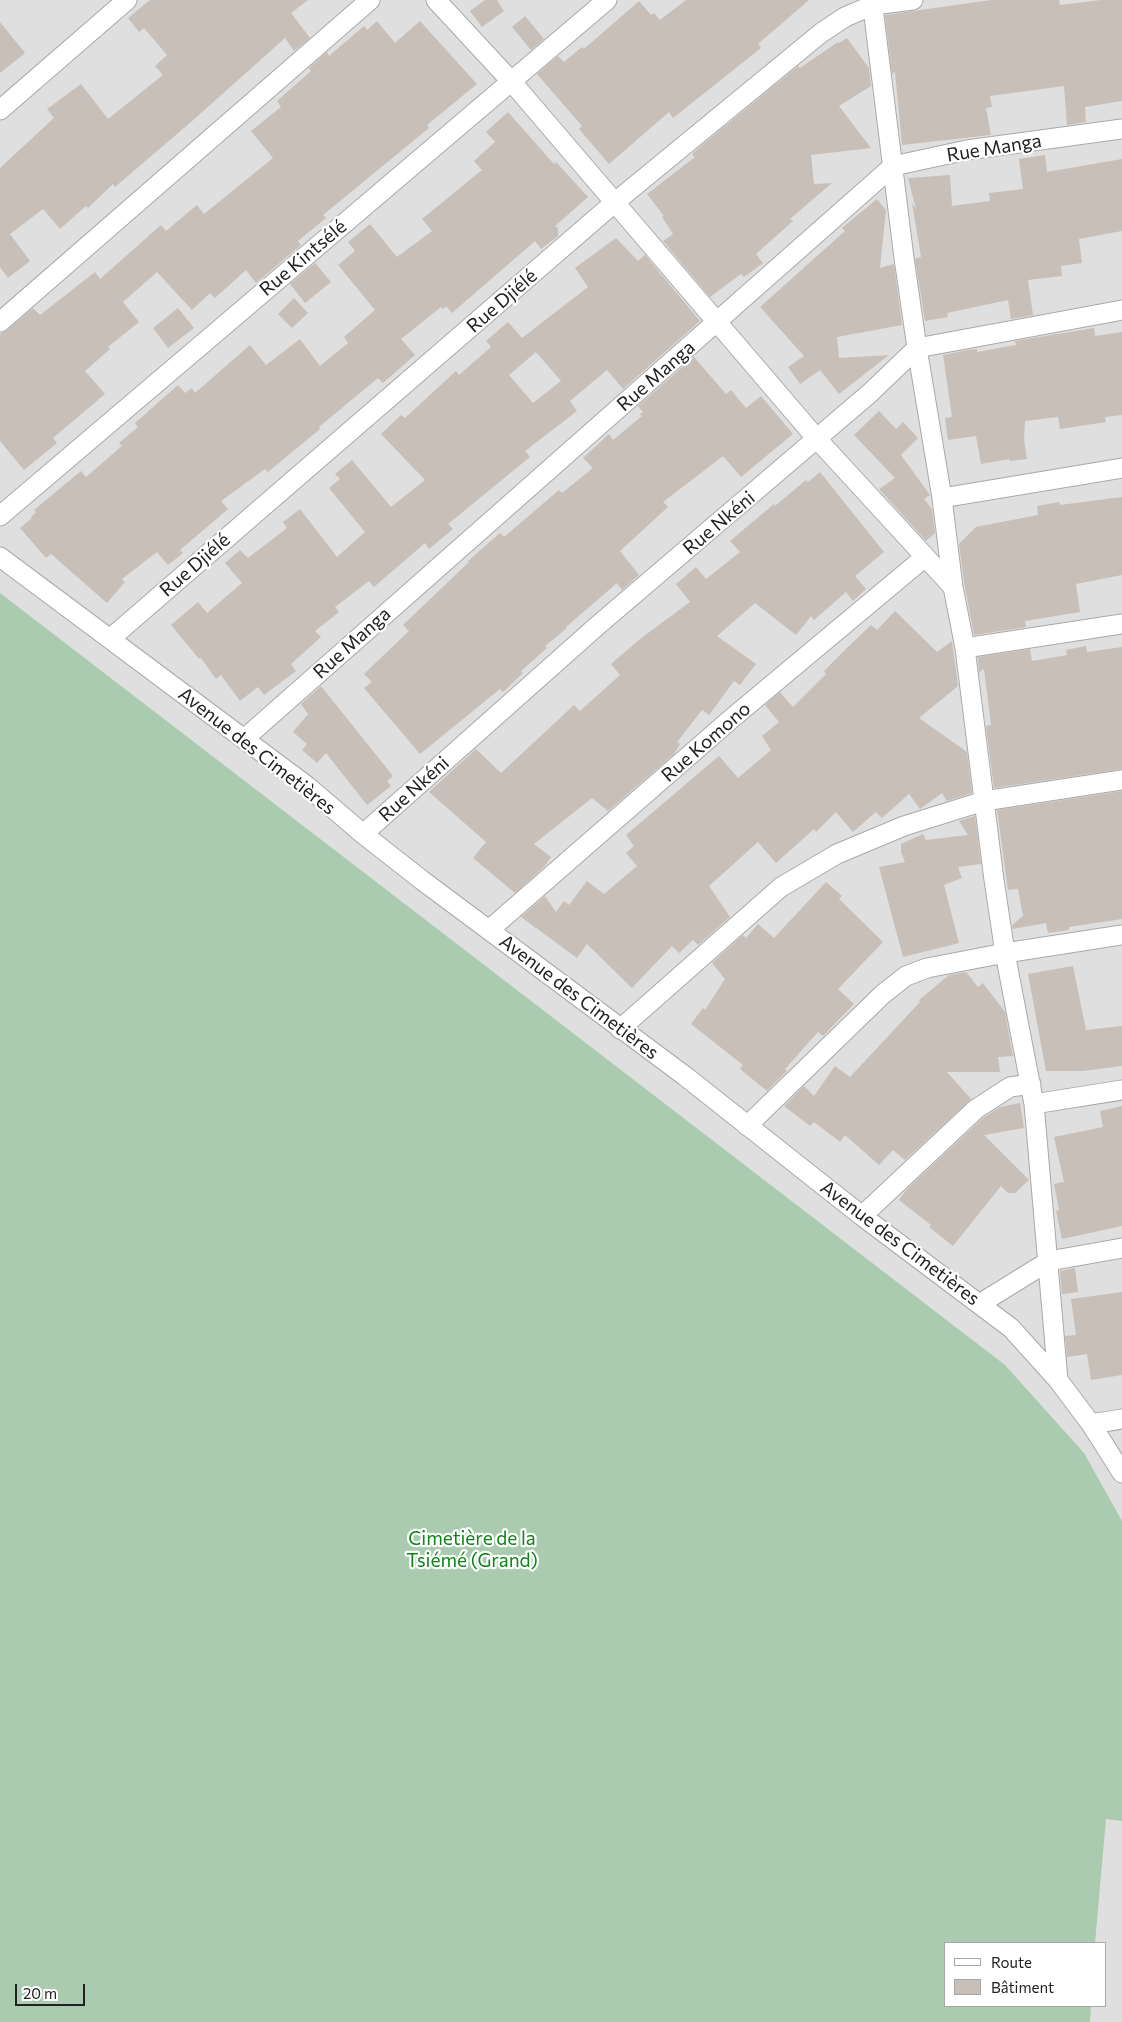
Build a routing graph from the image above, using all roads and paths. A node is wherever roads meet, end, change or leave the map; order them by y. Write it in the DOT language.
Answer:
graph roads {
  1 [pos="127,0"];
  2 [pos="370,0"];
  3 [pos="436,0"];
  4 [pos="607,0"];
  5 [pos="913,0"];
  6 [pos="872,3"];
  7 [pos="511,81"];
  8 [pos="0,110"];
  9 [pos="1122,129"];
  10 [pos="893,166"];
  11 [pos="614,203"];
  12 [pos="1122,310"];
  13 [pos="0,322"];
  14 [pos="717,323"];
  15 [pos="917,348"];
  16 [pos="817,439"];
  17 [pos="1122,468"];
  18 [pos="942,498"];
  19 [pos="0,516"];
  20 [pos="0,557"];
  21 [pos="925,557"];
  22 [pos="953,587"];
  23 [pos="1122,624"];
  24 [pos="111,638"];
  25 [pos="965,648"];
  26 [pos="244,739"];
  27 [pos="1122,780"];
  28 [pos="984,801"];
  29 [pos="363,834"];
  30 [pos="489,930"];
  31 [pos="1122,935"];
  32 [pos="1005,953"];
  33 [pos="620,1029"];
  34 [pos="1031,1084"];
  35 [pos="1122,1090"];
  36 [pos="1034,1104"];
  37 [pos="747,1126"];
  38 [pos="862,1216"];
  39 [pos="1122,1248"];
  40 [pos="1049,1261"];
  41 [pos="981,1303"];
  42 [pos="1058,1380"];
  43 [pos="1122,1419"];
  44 [pos="1091,1424"];
  45 [pos="1122,1473"];
  1 -- 8 [label="street"];
  2 -- 13 [label="street"];
  3 -- 7 [label="street"];
  4 -- 7 [label="street, Rue Kintsélé"];
  5 -- 6 [label="street, Rue Djiélé"];
  6 -- 10 [label="street"];
  6 -- 11 [label="street, Rue Djiélé"];
  7 -- 11 [label="street"];
  7 -- 19 [label="street, Rue Kintsélé"];
  9 -- 10 [label="street, Rue Manga"];
  10 -- 14 [label="street, Rue Manga"];
  10 -- 15 [label="street"];
  11 -- 14 [label="street"];
  11 -- 24 [label="street, Rue Djiélé"];
  12 -- 15 [label="street"];
  14 -- 16 [label="street"];
  14 -- 26 [label="street, Rue Manga"];
  15 -- 16 [label="street, Rue Nkéni"];
  15 -- 18 [label="street"];
  16 -- 21 [label="street"];
  16 -- 29 [label="street, Rue Nkéni"];
  17 -- 18 [label="street"];
  18 -- 22 [label="street"];
  20 -- 24 [label="street, Avenue des Cimetières"];
  21 -- 22 [label="street"];
  21 -- 30 [label="street, Rue Komono"];
  22 -- 25 [label="street"];
  23 -- 25 [label="street"];
  24 -- 26 [label="street, Avenue des Cimetières"];
  25 -- 28 [label="street"];
  26 -- 29 [label="street, Avenue des Cimetières"];
  27 -- 28 [label="street"];
  28 -- 32 [label="street"];
  28 -- 33 [label="street"];
  29 -- 30 [label="street, Avenue des Cimetières"];
  30 -- 33 [label="street, Avenue des Cimetières"];
  31 -- 32 [label="street"];
  32 -- 34 [label="street"];
  32 -- 37 [label="street"];
  33 -- 37 [label="street, Avenue des Cimetières"];
  34 -- 36 [label="street"];
  34 -- 38 [label="street"];
  35 -- 36 [label="street"];
  36 -- 40 [label="street"];
  37 -- 38 [label="street, Avenue des Cimetières"];
  38 -- 41 [label="street, Avenue des Cimetières"];
  39 -- 40 [label="street"];
  40 -- 41 [label="street"];
  40 -- 42 [label="street"];
  41 -- 42 [label="street, Avenue des Cimetières"];
  42 -- 44 [label="street, Avenue des Cimetières"];
  43 -- 44 [label="street"];
  44 -- 45 [label="street, Avenue des Cimetières"];
}
